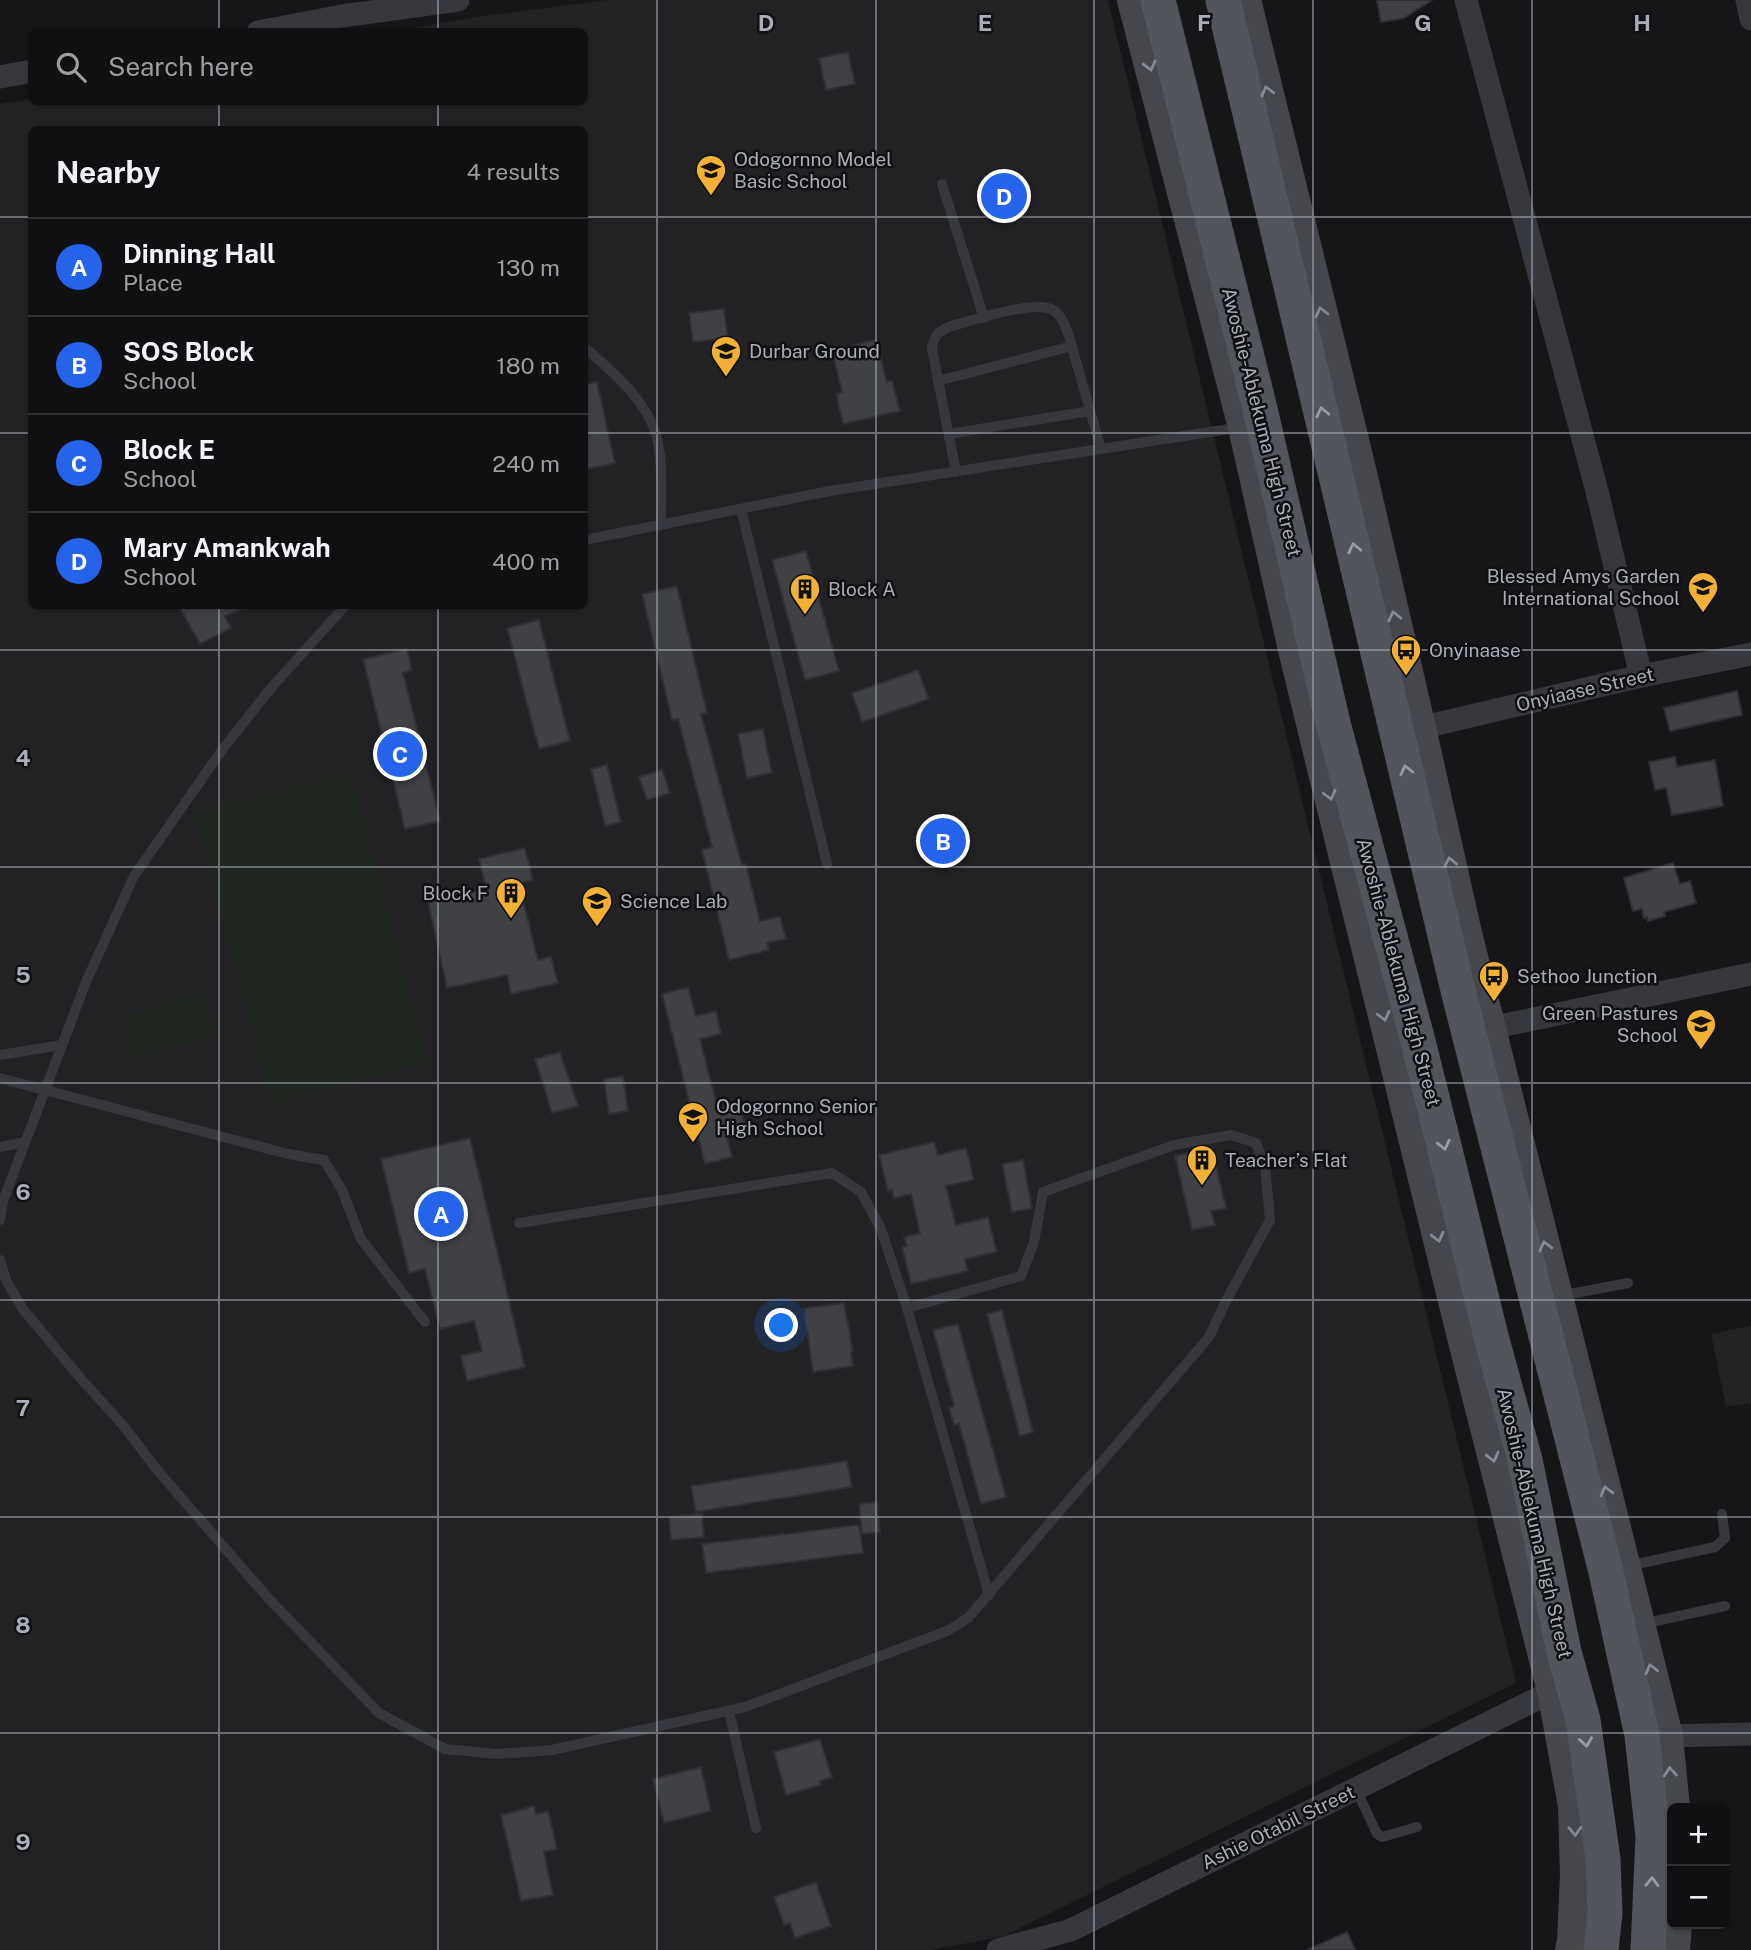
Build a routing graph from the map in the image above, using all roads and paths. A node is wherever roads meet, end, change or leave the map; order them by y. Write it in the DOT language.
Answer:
graph roads {
  1 [pos="458,0"];
  2 [pos="1133,0"];
  3 [pos="1158,0"];
  4 [pos="1223,0"];
  5 [pos="1245,0"];
  6 [pos="1466,0"];
  7 [pos="1747,0"];
  8 [pos="1751,19"];
  9 [pos="279,28"];
  10 [pos="28,73"];
  11 [pos="0,77"];
  12 [pos="942,184"];
  13 [pos="984,318"];
  14 [pos="1072,346"];
  15 [pos="588,350"];
  16 [pos="938,381"];
  17 [pos="1090,411"];
  18 [pos="1244,427"];
  19 [pos="949,434"];
  20 [pos="1101,449"];
  21 [pos="956,472"];
  22 [pos="1349,476"];
  23 [pos="741,509"];
  24 [pos="661,525"];
  25 [pos="588,539"];
  26 [pos="342,609"];
  27 [pos="1306,652"];
  28 [pos="1751,654"];
  29 [pos="1641,676"];
  30 [pos="1420,729"];
  31 [pos="827,864"];
  32 [pos="1465,929"];
  33 [pos="1751,974"];
  34 [pos="1458,990"];
  35 [pos="1489,1028"];
  36 [pos="62,1045"];
  37 [pos="0,1055"];
  38 [pos="0,1078"];
  39 [pos="45,1090"];
  40 [pos="25,1142"];
  41 [pos="0,1147"];
  42 [pos="0,1220"];
  43 [pos="519,1223"];
  44 [pos="0,1260"];
  45 [pos="1628,1283"];
  46 [pos="1557,1296"];
  47 [pos="907,1308"];
  48 [pos="425,1322"];
  49 [pos="1479,1342"];
  50 [pos="1574,1454"];
  51 [pos="1525,1460"];
  52 [pos="1722,1514"];
  53 [pos="1626,1567"];
  54 [pos="989,1595"];
  55 [pos="1725,1606"];
  56 [pos="1640,1624"];
  57 [pos="1553,1691"];
  58 [pos="729,1711"];
  59 [pos="1751,1734"];
  60 [pos="1667,1736"];
  61 [pos="1356,1789"];
  62 [pos="1674,1803"];
  63 [pos="1417,1827"];
  64 [pos="756,1828"];
  65 [pos="1676,1929"];
  66 [pos="998,1950"];
  67 [pos="1571,1950"];
  68 [pos="1601,1950"];
  69 [pos="1648,1950"];
  70 [pos="1674,1950"];
  1 -- 9 [label="street"];
  2 -- 18 [label="street, Awoshie-Ablekuma High Street, one-way"];
  3 -- 27 [label="main road, Awoshie-Ablekuma High Street"];
  22 -- 4 [label="main road, one-way"];
  22 -- 5 [label="street, one-way"];
  6 -- 29 [label="street"];
  7 -- 8 [label="street"];
  10 -- 11 [label="street"];
  12 -- 13 [label="lane"];
  13 -- 14 [label="lane"];
  13 -- 16 [label="lane"];
  14 -- 16 [label="lane"];
  14 -- 17 [label="lane"];
  15 -- 24 [label="lane"];
  16 -- 19 [label="lane"];
  17 -- 19 [label="lane"];
  17 -- 20 [label="lane"];
  18 -- 20 [label="lane"];
  18 -- 27 [label="street, Awoshie-Ablekuma High Street"];
  19 -- 21 [label="lane"];
  20 -- 21 [label="lane"];
  21 -- 23 [label="lane"];
  30 -- 22 [label="street, one-way"];
  34 -- 22 [label="main road, one-way"];
  23 -- 24 [label="lane"];
  23 -- 31 [label="lane"];
  24 -- 25 [label="lane"];
  26 -- 36 [label="lane"];
  27 -- 49 [label="main road, Awoshie-Ablekuma High Street, one-way"];
  28 -- 29 [label="street, Onyiaase Street"];
  29 -- 30 [label="street, Onyiaase Street"];
  32 -- 30 [label="street, one-way"];
  32 -- 34 [label="main road"];
  32 -- 35 [label="street"];
  33 -- 35 [label="street"];
  34 -- 50 [label="main road"];
  46 -- 35 [label="street, one-way"];
  36 -- 37 [label="lane"];
  36 -- 39 [label="lane"];
  38 -- 39 [label="lane"];
  39 -- 40 [label="lane"];
  39 -- 48 [label="lane"];
  40 -- 41 [label="lane"];
  40 -- 42 [label="lane"];
  43 -- 47 [label="lane"];
  44 -- 58 [label="lane"];
  45 -- 46 [label="lane"];
  53 -- 46 [label="street, one-way"];
  47 -- 54 [label="lane"];
  47 -- 54 [label="lane"];
  49 -- 51 [label="main road, Awoshie-Ablekuma High Street"];
  49 -- 57 [label="street, Awoshie-Ablekuma High Street, one-way"];
  50 -- 51 [label="main road"];
  69 -- 50 [label="main road, one-way"];
  51 -- 68 [label="main road, Awoshie-Ablekuma High Street, one-way"];
  52 -- 53 [label="lane"];
  53 -- 56 [label="street"];
  54 -- 58 [label="lane"];
  55 -- 56 [label="lane"];
  60 -- 56 [label="street, one-way"];
  57 -- 61 [label="street, Ashie Otabil Street"];
  57 -- 67 [label="street, Awoshie-Ablekuma High Street, one-way"];
  58 -- 64 [label="lane"];
  59 -- 60 [label="street"];
  62 -- 60 [label="street, one-way"];
  61 -- 63 [label="lane"];
  61 -- 66 [label="street, Ashie Otabil Street"];
  65 -- 70 [label="street"];
}
